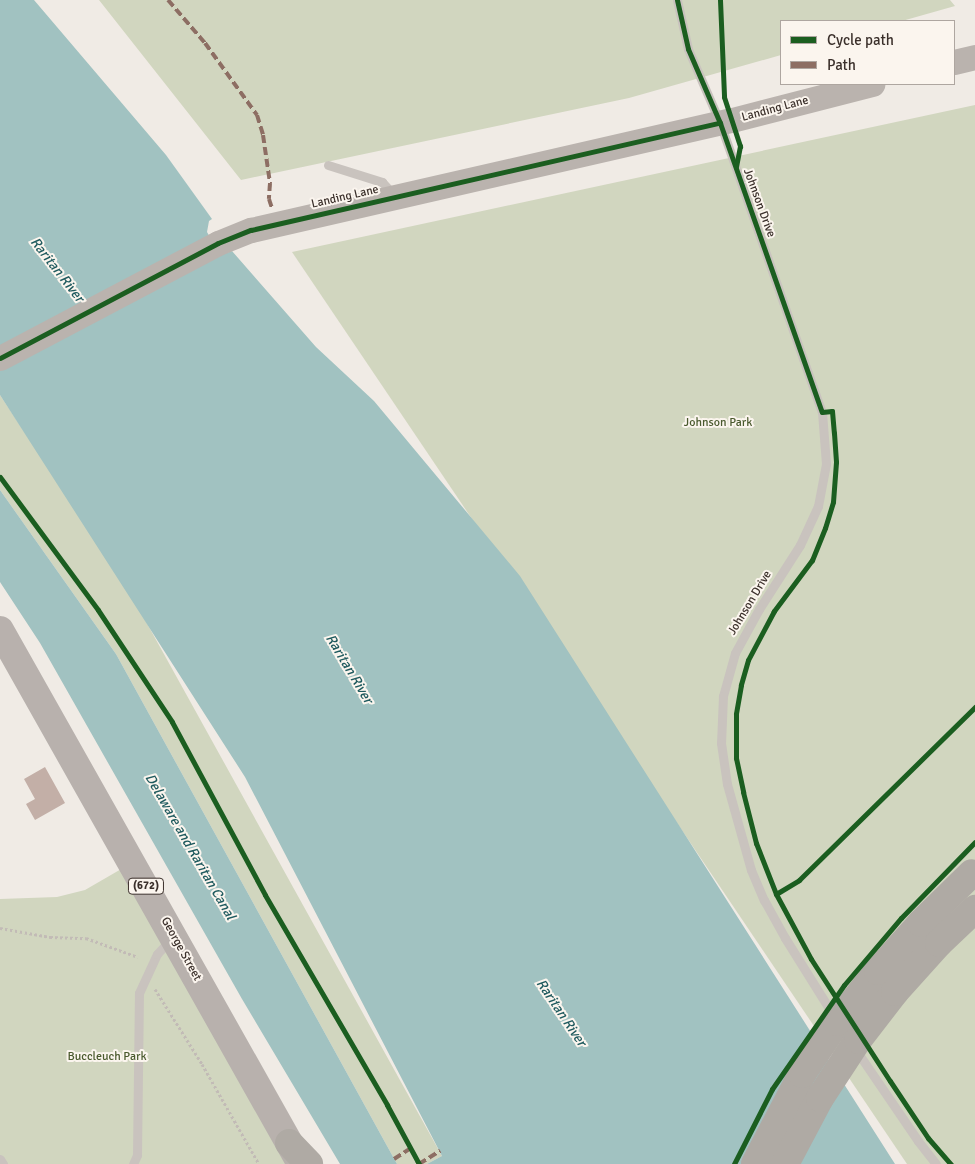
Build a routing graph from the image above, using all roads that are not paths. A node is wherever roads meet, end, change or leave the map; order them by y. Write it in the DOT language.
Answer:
graph roads {
  1 [pos="677,0"];
  2 [pos="975,57"];
  3 [pos="955,62"];
  4 [pos="868,85"];
  5 [pos="720,123"];
  6 [pos="328,164"];
  7 [pos="395,196"];
  8 [pos="0,358"];
  9 [pos="0,630"];
  10 [pos="974,872"];
  11 [pos="975,909"];
  12 [pos="173,936"];
  13 [pos="295,1153"];
  14 [pos="0,1159"];
  15 [pos="3,1164"];
  16 [pos="134,1164"];
  17 [pos="309,1164"];
  18 [pos="755,1164"];
  19 [pos="785,1164"];
  20 [pos="936,1164"];
  1 -- 5 [label="lane, Johnson Drive"];
  2 -- 3 [label="street"];
  4 -- 5 [label="street, Landing Lane"];
  5 -- 7 [label="street, Landing Lane"];
  5 -- 20 [label="lane, Johnson Drive"];
  6 -- 7 [label="lane"];
  7 -- 8 [label="street, Landing Lane"];
  9 -- 12 [label="main road, George Street / (672)"];
  10 -- 18 [label="highway, bridge"];
  11 -- 19 [label="highway, bridge"];
  12 -- 13 [label="main road, George Street / (672)"];
  12 -- 16 [label="lane"];
  13 -- 17 [label="highway"];
  14 -- 15 [label="lane"];
}
